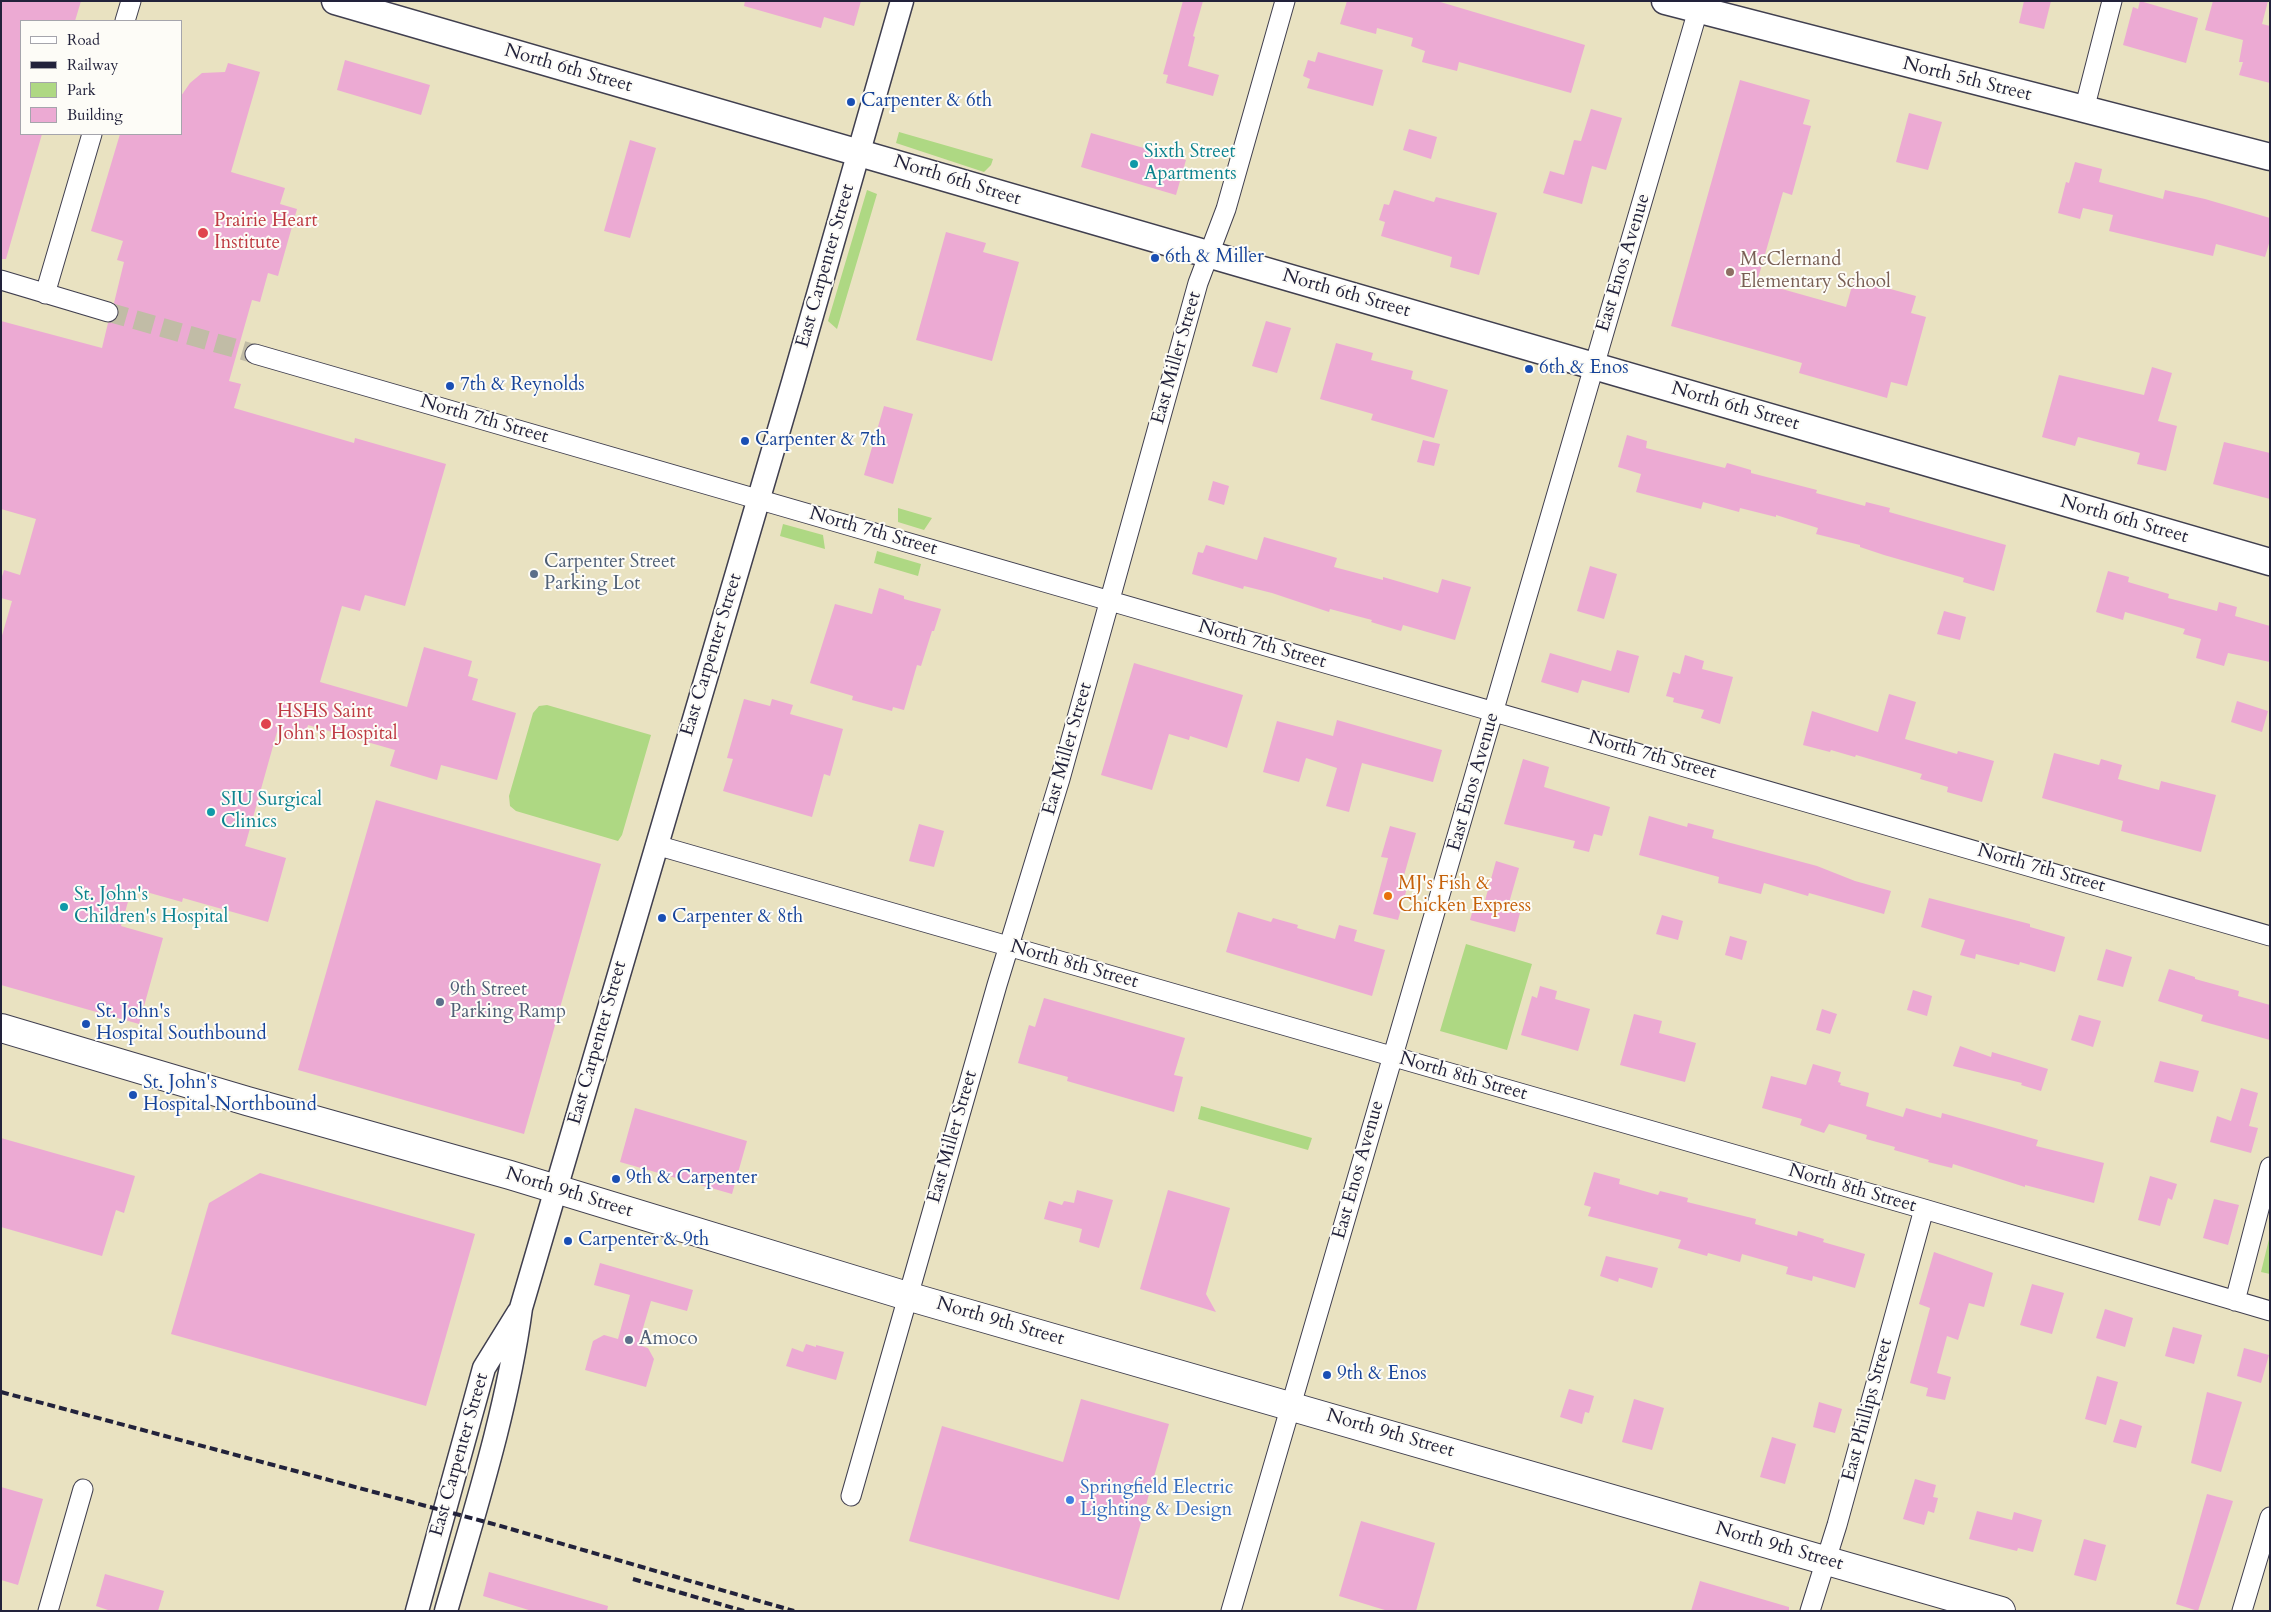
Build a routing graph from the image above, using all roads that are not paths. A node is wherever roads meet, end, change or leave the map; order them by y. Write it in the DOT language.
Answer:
graph roads {
  1 [pos="131,1"];
  2 [pos="335,1"];
  3 [pos="902,1"];
  4 [pos="1285,1"];
  5 [pos="1664,1"];
  6 [pos="2112,1"];
  7 [pos="1698,10"];
  8 [pos="126,20"];
  9 [pos="2084,110"];
  10 [pos="92,135"];
  11 [pos="858,152"];
  12 [pos="2270,157"];
  13 [pos="1211,254"];
  14 [pos="1,280"];
  15 [pos="46,294"];
  16 [pos="108,312"];
  17 [pos="255,354"];
  18 [pos="1594,366"];
  19 [pos="758,499"];
  20 [pos="2270,562"];
  21 [pos="1109,601"];
  22 [pos="1494,711"];
  23 [pos="656,845"];
  24 [pos="2270,936"];
  25 [pos="1009,947"];
  26 [pos="1,1028"];
  27 [pos="1393,1057"];
  28 [pos="2270,1167"];
  29 [pos="555,1189"];
  30 [pos="1924,1209"];
  31 [pos="907,1296"];
  32 [pos="2235,1301"];
  33 [pos="521,1308"];
  34 [pos="2270,1311"];
  35 [pos="1291,1406"];
  36 [pos="83,1489"];
  37 [pos="851,1496"];
  38 [pos="2270,1517"];
  39 [pos="1826,1561"];
  40 [pos="48,1611"];
  41 [pos="417,1611"];
  42 [pos="446,1611"];
  43 [pos="1232,1611"];
  44 [pos="1810,1611"];
  45 [pos="2001,1611"];
  46 [pos="2242,1611"];
  1 -- 8 [label="street"];
  2 -- 11 [label="main road, North 6th Street"];
  3 -- 11 [label="street, East Carpenter Street"];
  4 -- 13 [label="street, East Miller Street"];
  5 -- 7 [label="main road, North 5th Street"];
  6 -- 9 [label="street"];
  7 -- 9 [label="main road, North 5th Street"];
  7 -- 18 [label="street, East Enos Avenue"];
  9 -- 12 [label="main road, North 5th Street"];
  10 -- 15 [label="street"];
  11 -- 13 [label="main road, North 6th Street"];
  11 -- 19 [label="street, East Carpenter Street"];
  13 -- 18 [label="main road, North 6th Street"];
  13 -- 21 [label="street, East Miller Street"];
  14 -- 15 [label="street"];
  15 -- 16 [label="street"];
  17 -- 19 [label="street, North 7th Street"];
  18 -- 20 [label="main road, North 6th Street"];
  18 -- 22 [label="street, East Enos Avenue"];
  19 -- 21 [label="street, North 7th Street"];
  19 -- 23 [label="street, East Carpenter Street"];
  21 -- 22 [label="street, North 7th Street"];
  21 -- 25 [label="street, East Miller Street"];
  22 -- 24 [label="street, North 7th Street"];
  22 -- 27 [label="street, East Enos Avenue"];
  23 -- 25 [label="street, North 8th Street"];
  23 -- 29 [label="street, East Carpenter Street"];
  25 -- 27 [label="street, North 8th Street"];
  25 -- 31 [label="street, East Miller Street"];
  26 -- 29 [label="main road, North 9th Street"];
  27 -- 30 [label="street, North 8th Street"];
  27 -- 35 [label="street, East Enos Avenue"];
  28 -- 32 [label="street"];
  29 -- 31 [label="main road, North 9th Street"];
  29 -- 33 [label="street, East Carpenter Street"];
  30 -- 32 [label="street, North 8th Street"];
  30 -- 39 [label="street, East Phillips Street"];
  31 -- 35 [label="main road, North 9th Street"];
  31 -- 37 [label="street, East Miller Street"];
  32 -- 34 [label="street, North 8th Street"];
  33 -- 41 [label="street, East Carpenter Street"];
  33 -- 42 [label="street, East Carpenter Street"];
  35 -- 39 [label="main road, North 9th Street"];
  35 -- 43 [label="street, East Enos Avenue"];
  36 -- 40 [label="street"];
  38 -- 46 [label="street"];
  39 -- 44 [label="street, East Phillips Street"];
  39 -- 45 [label="main road, North 9th Street"];
}
